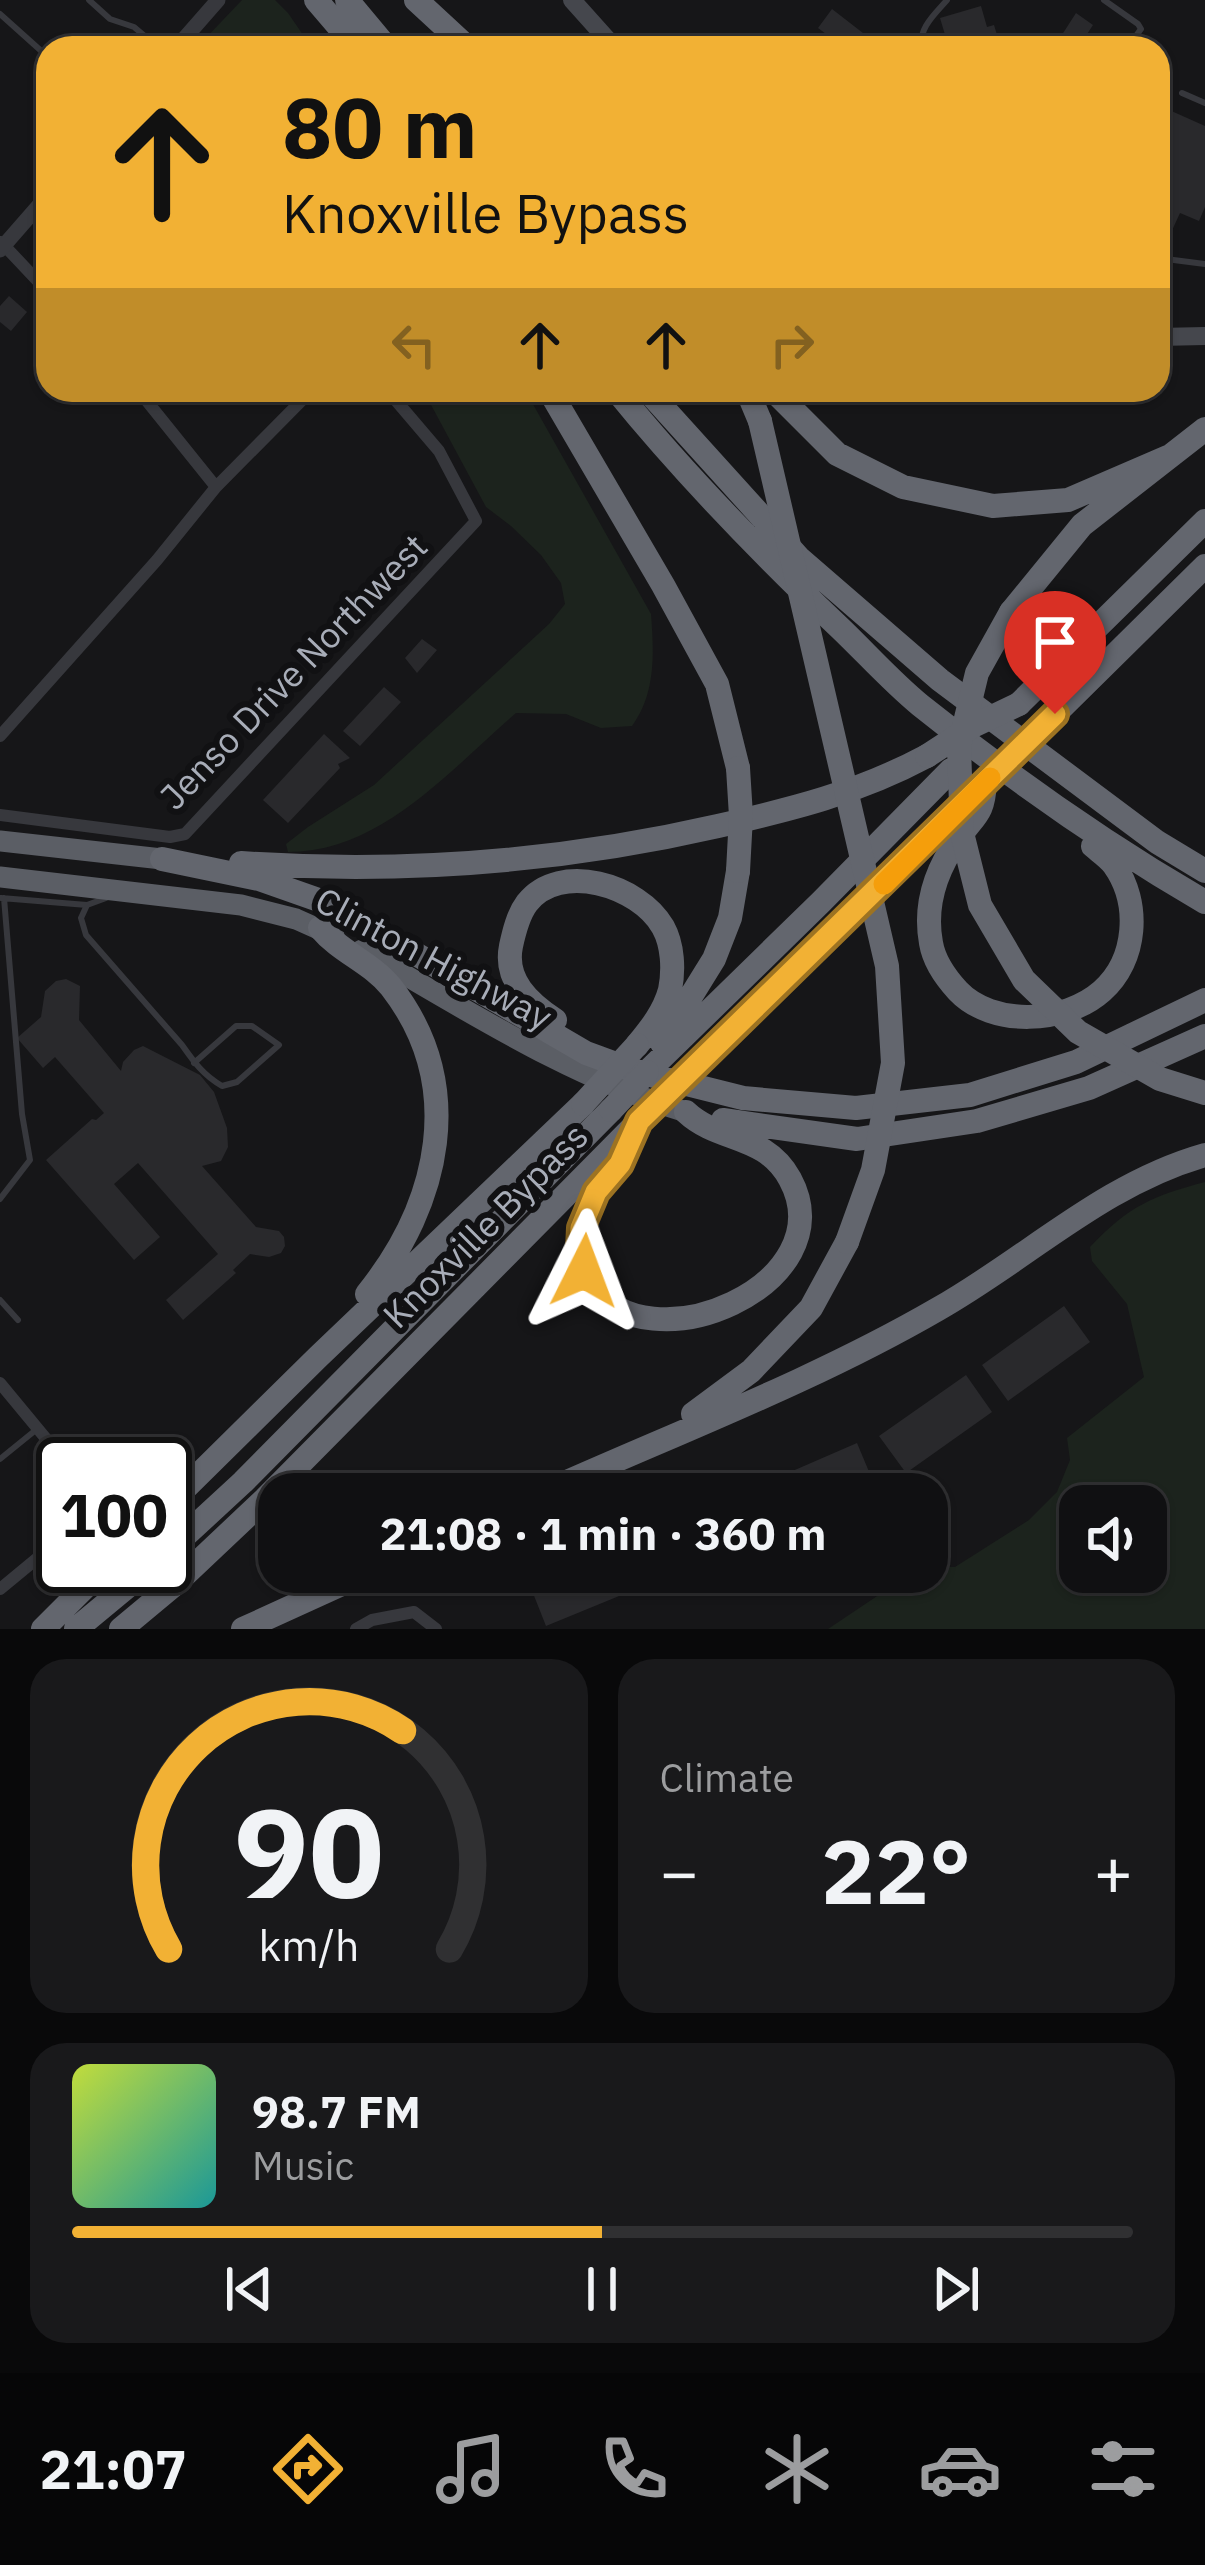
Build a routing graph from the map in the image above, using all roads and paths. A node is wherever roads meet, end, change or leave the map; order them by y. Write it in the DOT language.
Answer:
graph roads {
  1 [pos="89,0"];
  2 [pos="316,0"];
  3 [pos="346,0"];
  4 [pos="416,0"];
  5 [pos="572,0"];
  6 [pos="947,0"];
  7 [pos="1104,0"];
  8 [pos="216,2"];
  9 [pos="0,14"];
  10 [pos="142,33"];
  11 [pos="139,36"];
  12 [pos="145,36"];
  13 [pos="186,36"];
  14 [pos="346,36"];
  15 [pos="377,36"];
  16 [pos="455,36"];
  17 [pos="604,36"];
  18 [pos="922,36"];
  19 [pos="1136,36"];
  20 [pos="36,46"];
  21 [pos="1182,93"];
  22 [pos="1205,104"];
  23 [pos="36,208"];
  24 [pos="1,246"];
  25 [pos="1170,260"];
  26 [pos="1205,264"];
  27 [pos="36,280"];
  28 [pos="1205,336"];
  29 [pos="1170,337"];
  30 [pos="148,402"];
  31 [pos="300,402"];
  32 [pos="397,402"];
  33 [pos="556,402"];
  34 [pos="626,402"];
  35 [pos="658,402"];
  36 [pos="752,402"];
  37 [pos="785,402"];
  38 [pos="1205,429"];
  39 [pos="1170,456"];
  40 [pos="217,487"];
  41 [pos="1205,521"];
  42 [pos="1205,566"];
  43 [pos="1025,698"];
  44 [pos="0,736"];
  45 [pos="985,783"];
  46 [pos="1028,786"];
  47 [pos="0,815"];
  48 [pos="0,841"];
  49 [pos="161,859"];
  50 [pos="1205,871"];
  51 [pos="1,891"];
  52 [pos="145,892"];
  53 [pos="1205,902"];
  54 [pos="87,905"];
  55 [pos="320,928"];
  56 [pos="1205,1000"];
  57 [pos="1205,1036"];
  58 [pos="653,1055"];
  59 [pos="194,1063"];
  60 [pos="614,1064"];
  61 [pos="1205,1093"];
  62 [pos="686,1112"];
  63 [pos="639,1121"];
  64 [pos="1205,1155"];
  65 [pos="0,1199"];
  66 [pos="0,1300"];
  67 [pos="18,1320"];
  68 [pos="318,1358"];
  69 [pos="0,1382"];
  70 [pos="37,1429"];
  71 [pos="44,1437"];
  72 [pos="657,1441"];
  73 [pos="0,1459"];
  74 [pos="586,1473"];
  75 [pos="192,1482"];
  76 [pos="192,1529"];
  77 [pos="36,1559"];
  78 [pos="0,1588"];
  79 [pos="79,1593"];
  80 [pos="119,1593"];
  81 [pos="322,1593"];
  82 [pos="43,1629"];
  83 [pos="76,1629"];
  84 [pos="122,1629"];
  85 [pos="243,1629"];
  86 [pos="356,1629"];
  87 [pos="436,1629"];
  1 -- 10 [label="lane"];
  2 -- 14 [label="highway"];
  3 -- 15 [label="highway"];
  4 -- 16 [label="highway"];
  5 -- 17 [label="main road"];
  6 -- 18 [label="lane"];
  7 -- 19 [label="lane"];
  8 -- 13 [label="street"];
  9 -- 20 [label="lane"];
  10 -- 11 [label="lane"];
  10 -- 12 [label="lane"];
  21 -- 22 [label="lane"];
  23 -- 24 [label="street"];
  24 -- 27 [label="street"];
  25 -- 26 [label="lane"];
  28 -- 29 [label="main road"];
  30 -- 40 [label="street"];
  31 -- 40 [label="street"];
  32 -- 47 [label="street, Jenso Drive Northwest"];
  33 -- 58 [label="highway, bridge"];
  34 -- 46 [label="highway"];
  35 -- 50 [label="highway"];
  36 -- 72 [label="highway, bridge"];
  37 -- 39 [label="highway"];
  38 -- 39 [label="highway"];
  39 -- 61 [label="highway, bridge"];
  40 -- 44 [label="street"];
  41 -- 43 [label="highway, Knoxville Bypass"];
  42 -- 45 [label="highway, Knoxville Bypass, bridge"];
  43 -- 49 [label="highway, bridge"];
  43 -- 58 [label="highway, Knoxville Bypass, bridge"];
  45 -- 46 [label="highway"];
  45 -- 63 [label="highway, Knoxville Bypass, bridge"];
  46 -- 53 [label="highway"];
  48 -- 49 [label="highway"];
  49 -- 60 [label="highway"];
  51 -- 52 [label="highway, Clinton Highway"];
  51 -- 54 [label="lane"];
  51 -- 65 [label="lane"];
  52 -- 54 [label="lane"];
  52 -- 55 [label="highway, Clinton Highway"];
  54 -- 59 [label="lane"];
  55 -- 62 [label="highway, Clinton Highway"];
  55 -- 68 [label="highway"];
  56 -- 60 [label="highway"];
  57 -- 62 [label="highway"];
  58 -- 60 [label="highway"];
  58 -- 68 [label="highway, bridge"];
  58 -- 76 [label="highway, Knoxville Bypass, bridge"];
  59 -- 59 [label="lane"];
  62 -- 63 [label="highway"];
  63 -- 84 [label="highway, Knoxville Bypass"];
  64 -- 72 [label="highway"];
  66 -- 67 [label="lane"];
  68 -- 75 [label="highway"];
  69 -- 70 [label="street"];
  70 -- 71 [label="street"];
  70 -- 73 [label="lane"];
  72 -- 74 [label="highway"];
  77 -- 78 [label="street"];
  79 -- 82 [label="highway"];
  80 -- 83 [label="highway"];
  81 -- 85 [label="highway"];
  86 -- 87 [label="street"];
}
